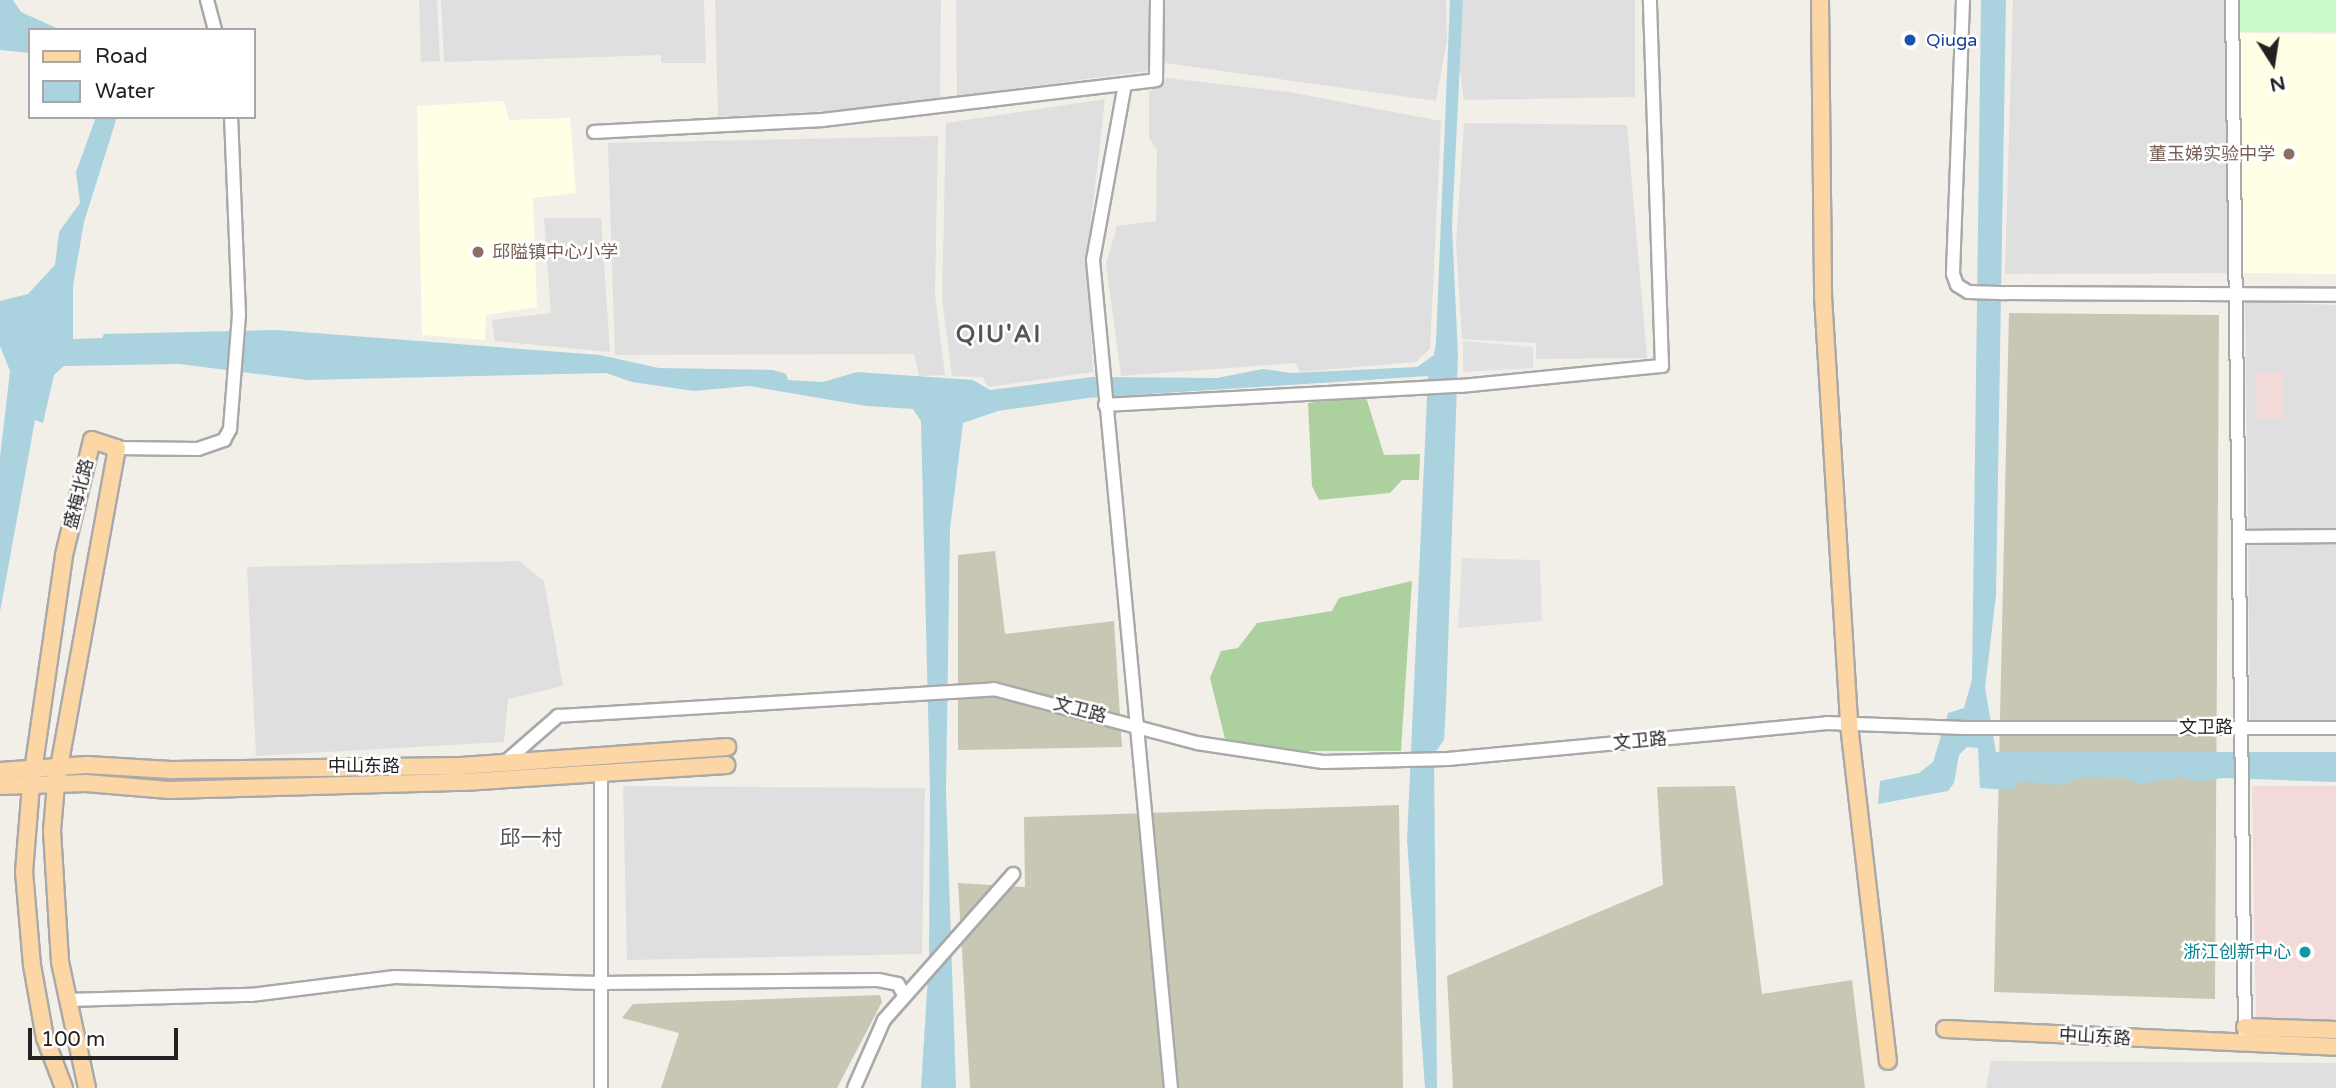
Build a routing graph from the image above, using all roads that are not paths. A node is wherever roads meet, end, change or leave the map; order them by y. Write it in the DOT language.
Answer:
graph roads {
  1 [pos="207,0"];
  2 [pos="1157,0"];
  3 [pos="1650,0"];
  4 [pos="1819,0"];
  5 [pos="1963,0"];
  6 [pos="2232,0"];
  7 [pos="214,28"];
  8 [pos="1125,84"];
  9 [pos="231,119"];
  10 [pos="594,132"];
  11 [pos="2236,293"];
  12 [pos="2336,295"];
  13 [pos="1105,405"];
  14 [pos="117,448"];
  15 [pos="2242,537"];
  16 [pos="2336,537"];
  17 [pos="1849,725"];
  18 [pos="2241,727"];
  19 [pos="2336,728"];
  20 [pos="727,747"];
  21 [pos="504,763"];
  22 [pos="726,765"];
  23 [pos="60,766"];
  24 [pos="34,767"];
  25 [pos="0,771"];
  26 [pos="601,773"];
  27 [pos="56,784"];
  28 [pos="31,785"];
  29 [pos="0,786"];
  30 [pos="1013,874"];
  31 [pos="601,983"];
  32 [pos="904,995"];
  33 [pos="67,1000"];
  34 [pos="2245,1027"];
  35 [pos="1945,1029"];
  36 [pos="2336,1030"];
  37 [pos="2245,1044"];
  38 [pos="2336,1047"];
  39 [pos="1888,1060"];
  40 [pos="64,1088"];
  41 [pos="87,1088"];
  42 [pos="601,1088"];
  43 [pos="855,1088"];
  44 [pos="1171,1088"];
  1 -- 7 [label="street"];
  2 -- 8 [label="street"];
  3 -- 13 [label="street"];
  4 -- 17 [label="main road"];
  5 -- 11 [label="street"];
  6 -- 11 [label="street"];
  8 -- 10 [label="street"];
  8 -- 13 [label="street"];
  9 -- 14 [label="street"];
  11 -- 12 [label="street"];
  11 -- 15 [label="street"];
  13 -- 44 [label="street"];
  14 -- 23 [label="main road, 盛梅北路"];
  14 -- 24 [label="main road, 盛梅北路"];
  15 -- 16 [label="street"];
  15 -- 18 [label="street"];
  17 -- 18 [label="street, 文卫路"];
  17 -- 21 [label="street, 文卫路"];
  17 -- 39 [label="main road"];
  18 -- 19 [label="street, 文卫路"];
  18 -- 34 [label="street"];
  20 -- 21 [label="main road, 中山东路"];
  21 -- 23 [label="main road, 中山东路"];
  22 -- 26 [label="main road, 中山东路"];
  23 -- 24 [label="main road, 中山东路"];
  23 -- 27 [label="main road, 盛梅北路"];
  24 -- 25 [label="main road, 中山东路"];
  24 -- 28 [label="main road, 盛梅北路"];
  26 -- 27 [label="main road, 中山东路"];
  26 -- 31 [label="street"];
  27 -- 28 [label="main road, 中山东路"];
  27 -- 33 [label="main road, 盛梅北路"];
  28 -- 29 [label="main road, 中山东路"];
  28 -- 40 [label="main road, 盛梅北路"];
  30 -- 32 [label="street"];
  31 -- 32 [label="street"];
  31 -- 33 [label="street"];
  31 -- 42 [label="street"];
  32 -- 43 [label="street"];
  33 -- 41 [label="main road, 盛梅北路"];
  34 -- 36 [label="main road"];
  34 -- 37 [label="street"];
  35 -- 37 [label="main road, 中山东路"];
  37 -- 38 [label="main road, 中山东路"];
}
